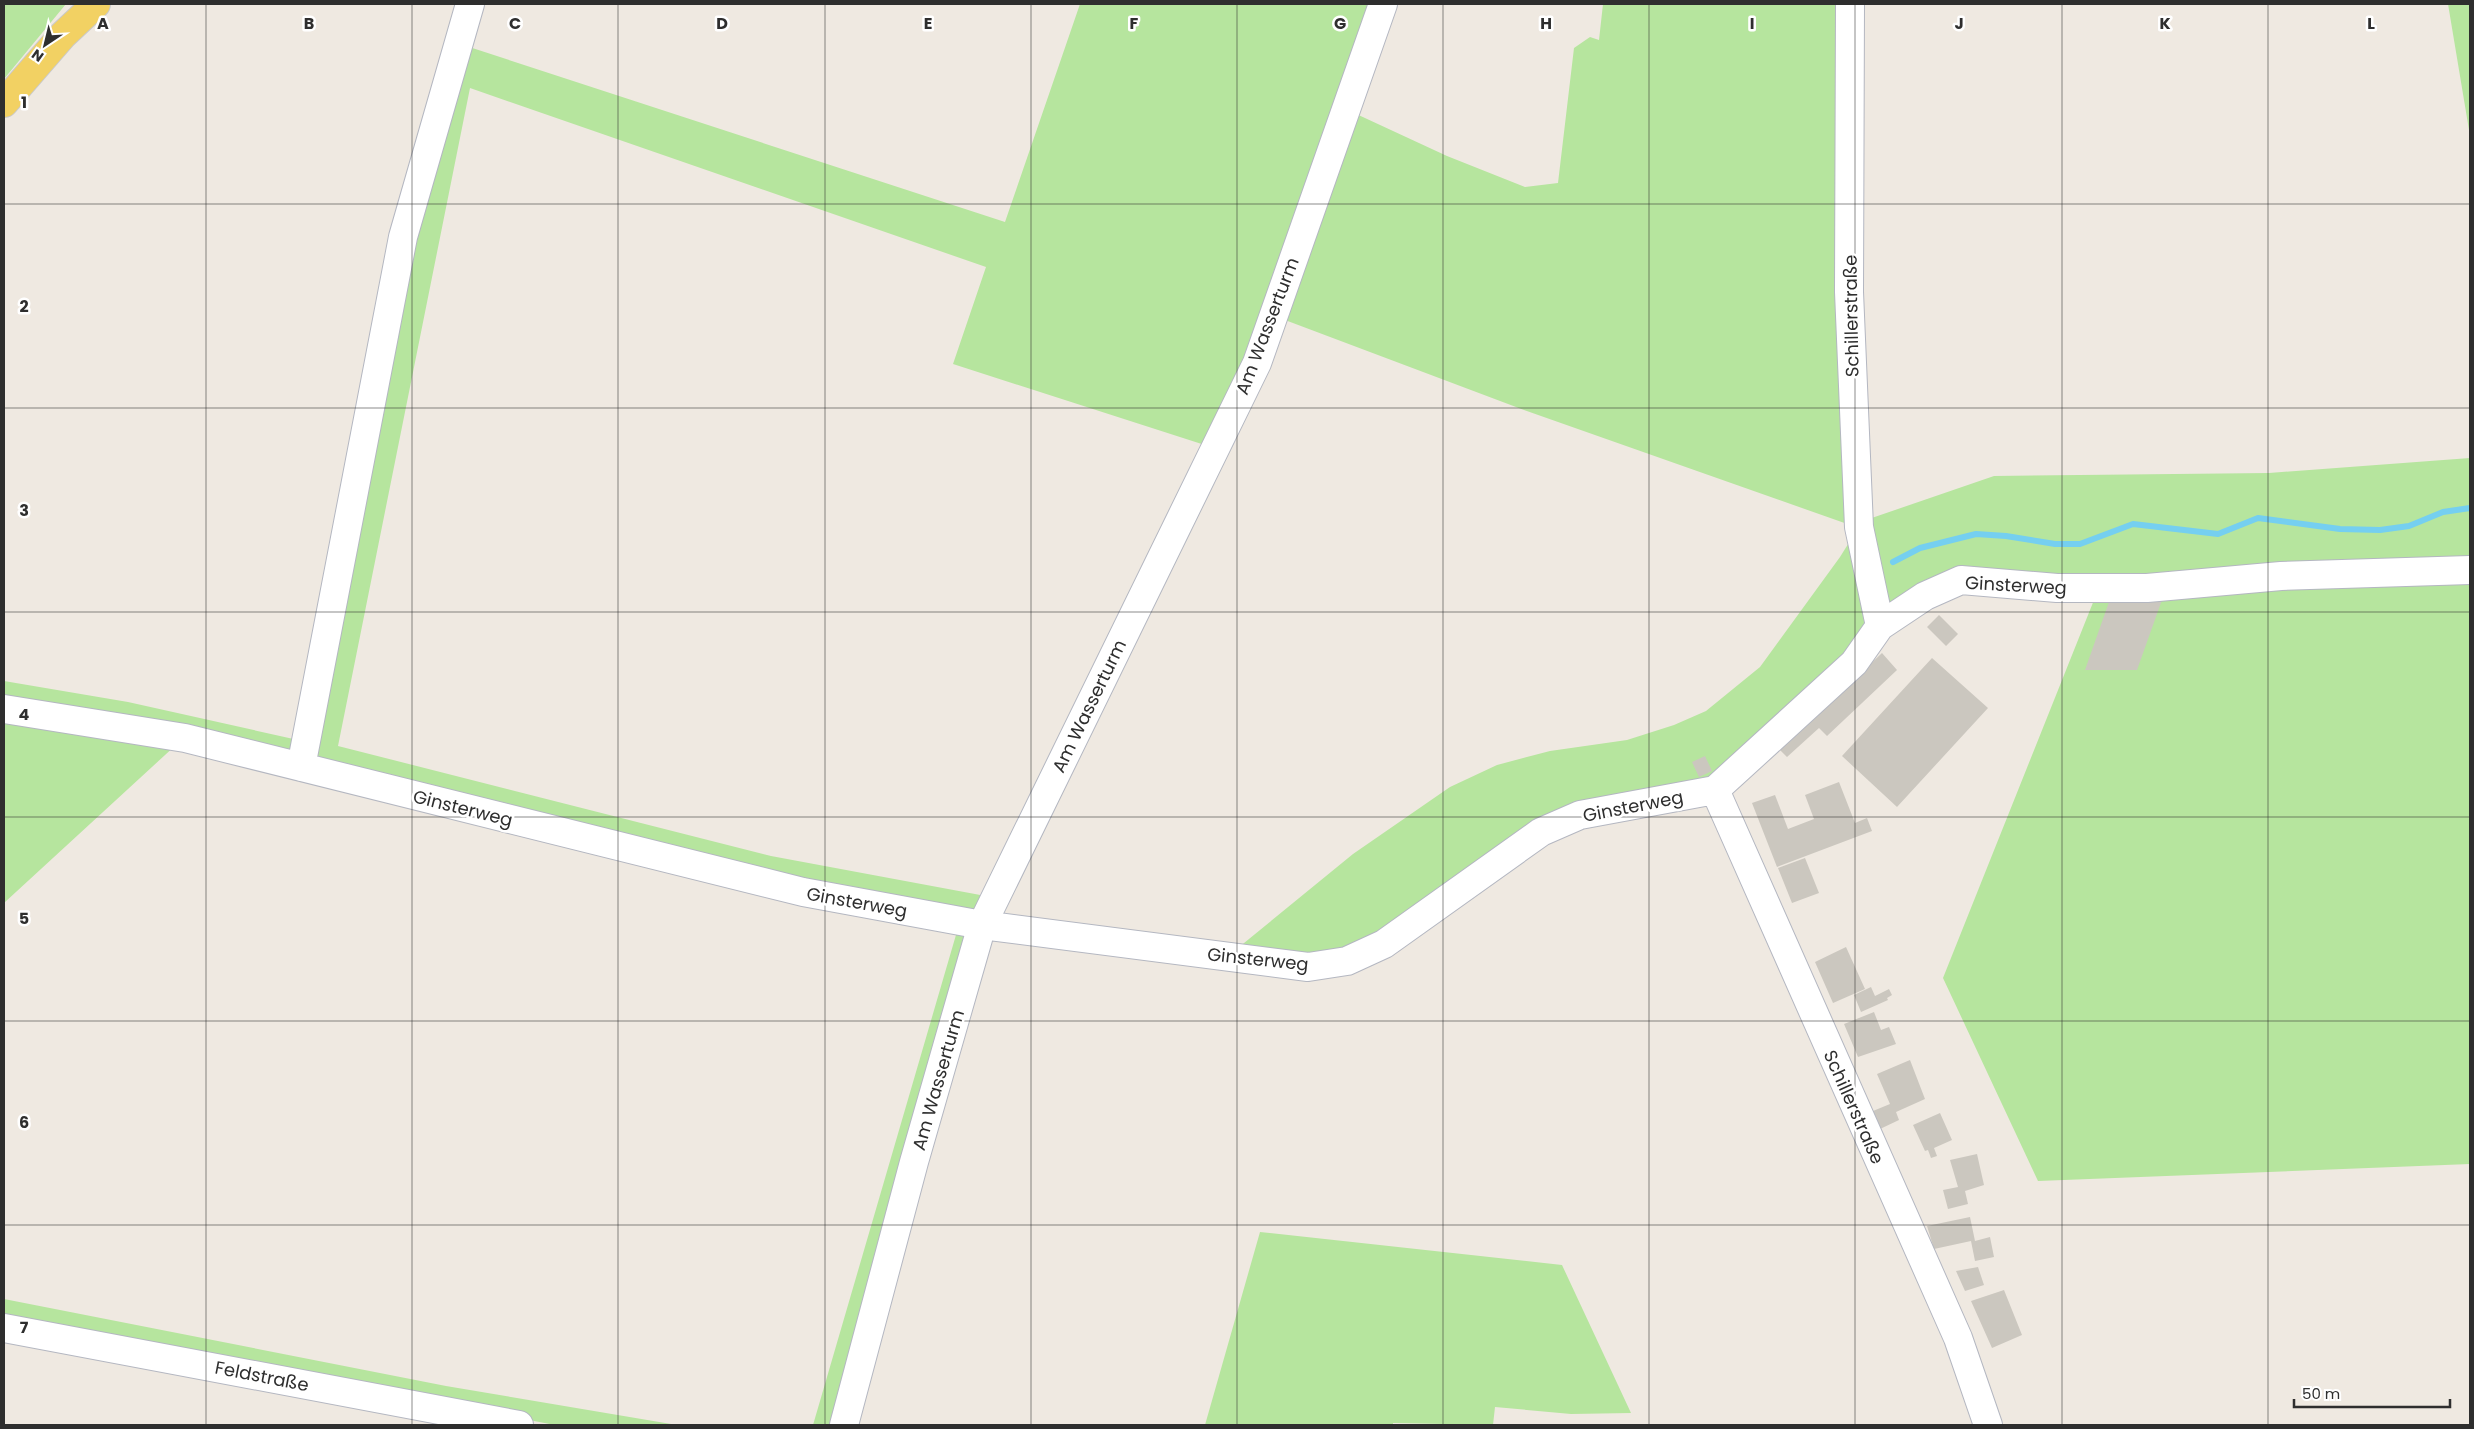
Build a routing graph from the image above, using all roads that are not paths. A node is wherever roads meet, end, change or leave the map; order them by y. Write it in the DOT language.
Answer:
graph roads {
  1 [pos="96,4"];
  2 [pos="470,4"];
  3 [pos="1383,4"];
  4 [pos="1850,4"];
  5 [pos="4,103"];
  6 [pos="2470,570"];
  7 [pos="1880,626"];
  8 [pos="4,709"];
  9 [pos="301,767"];
  10 [pos="1716,790"];
  11 [pos="982,925"];
  12 [pos="4,1328"];
  13 [pos="519,1425"];
  14 [pos="844,1425"];
  15 [pos="1988,1425"];
  1 -- 5 [label="main road"];
  2 -- 9 [label="street"];
  3 -- 11 [label="street, Am Wasserturm"];
  4 -- 7 [label="street, Schillerstraße"];
  6 -- 7 [label="street, Ginsterweg"];
  7 -- 10 [label="street, Ginsterweg"];
  8 -- 9 [label="street, Ginsterweg"];
  9 -- 11 [label="street, Ginsterweg"];
  10 -- 11 [label="street, Ginsterweg"];
  10 -- 15 [label="street, Schillerstraße"];
  11 -- 14 [label="street, Am Wasserturm"];
  12 -- 13 [label="street, Feldstraße"];
}
